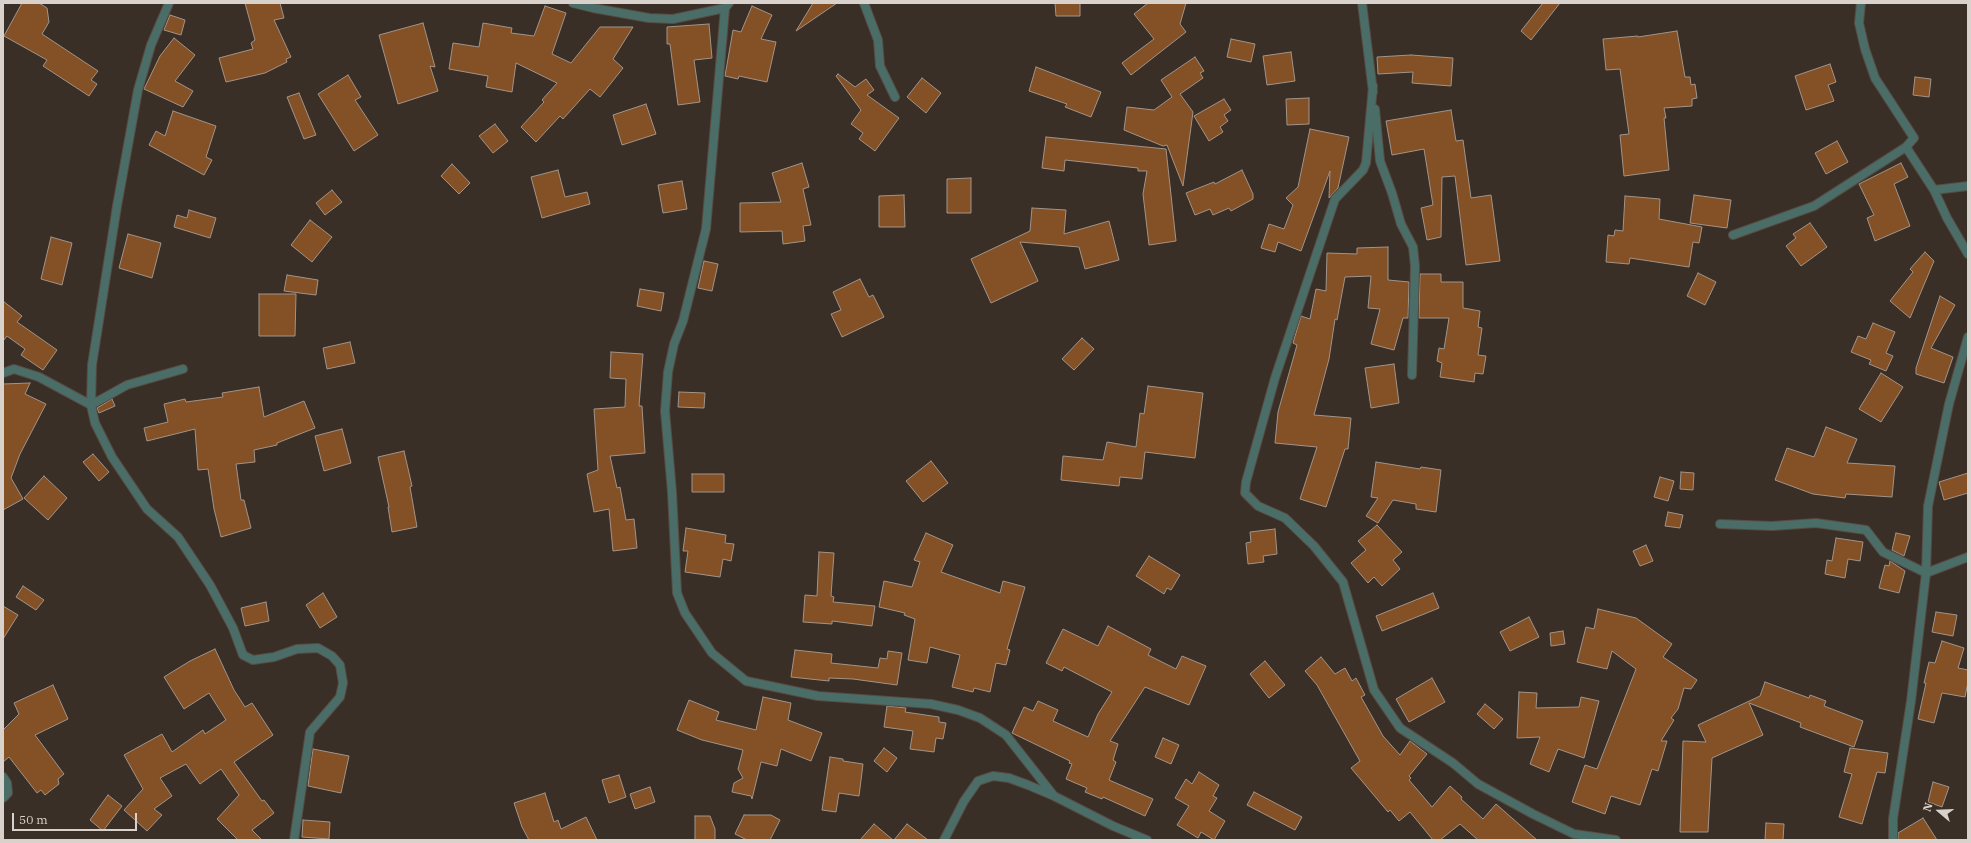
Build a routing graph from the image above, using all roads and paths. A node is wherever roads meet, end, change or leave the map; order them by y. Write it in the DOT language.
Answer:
graph roads {
  1 [pos="169,3"];
  2 [pos="573,3"];
  3 [pos="864,3"];
  4 [pos="1362,3"];
  5 [pos="1861,3"];
  6 [pos="727,6"];
  7 [pos="1373,86"];
  8 [pos="895,97"];
  9 [pos="1906,148"];
  10 [pos="1968,186"];
  11 [pos="1934,190"];
  12 [pos="1733,235"];
  13 [pos="1968,254"];
  14 [pos="1968,337"];
  15 [pos="183,369"];
  16 [pos="3,373"];
  17 [pos="1412,375"];
  18 [pos="91,405"];
  19 [pos="1720,524"];
  20 [pos="1968,557"];
  21 [pos="1926,572"];
  22 [pos="3,776"];
  23 [pos="1054,796"];
  24 [pos="3,798"];
  25 [pos="1572,837"];
  26 [pos="294,840"];
  27 [pos="944,840"];
  28 [pos="1147,840"];
  29 [pos="1616,840"];
  30 [pos="1893,840"];
  1 -- 18 [label="street"];
  2 -- 6 [label="street"];
  3 -- 8 [label="street"];
  4 -- 7 [label="street"];
  5 -- 9 [label="street"];
  6 -- 23 [label="street"];
  7 -- 17 [label="street"];
  7 -- 25 [label="street"];
  9 -- 11 [label="street"];
  9 -- 12 [label="street"];
  10 -- 11 [label="street"];
  11 -- 13 [label="street"];
  14 -- 21 [label="street"];
  15 -- 18 [label="street"];
  16 -- 18 [label="street"];
  18 -- 26 [label="street"];
  19 -- 21 [label="street"];
  20 -- 21 [label="street"];
  21 -- 30 [label="street"];
  22 -- 24 [label="street"];
  23 -- 27 [label="street"];
  23 -- 28 [label="street"];
  25 -- 29 [label="street"];
}
